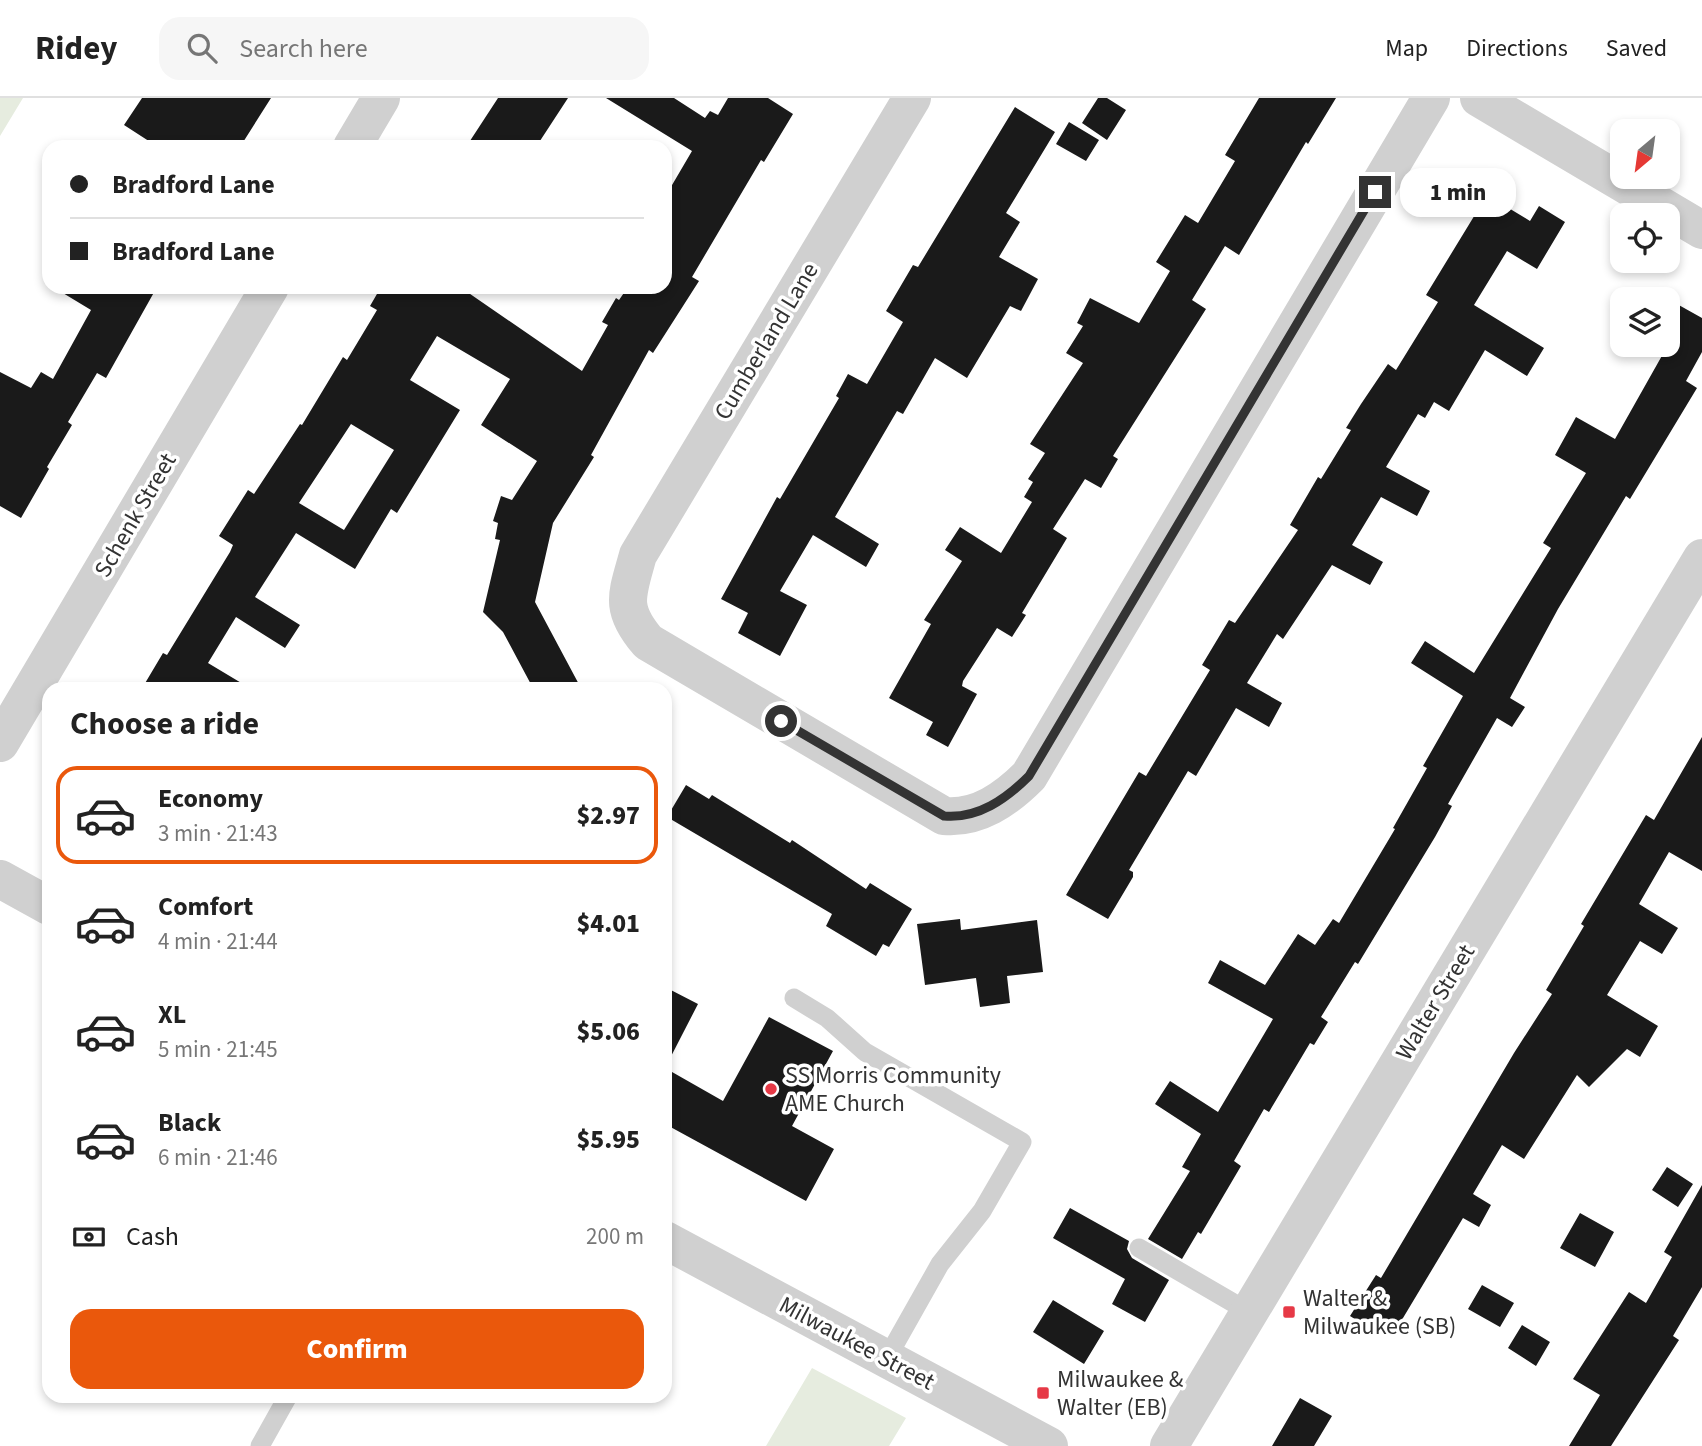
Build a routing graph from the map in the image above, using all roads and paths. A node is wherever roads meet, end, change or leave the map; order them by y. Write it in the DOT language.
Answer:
graph roads {
  1 [pos="381,98"];
  2 [pos="912,98"];
  3 [pos="1430,98"];
  4 [pos="1479,98"];
  5 [pos="356,140"];
  6 [pos="1702,230"];
  7 [pos="266,294"];
  8 [pos="1702,558"];
  9 [pos="0,743"];
  10 [pos="0,879"];
  11 [pos="42,902"];
  12 [pos="794,998"];
  13 [pos="672,1244"];
  14 [pos="1139,1248"];
  15 [pos="1250,1312"];
  16 [pos="887,1358"];
  17 [pos="284,1403"];
  18 [pos="261,1446"];
  19 [pos="1049,1446"];
  20 [pos="1169,1446"];
  1 -- 5 [label="street"];
  2 -- 3 [label="street, Cumberland Lane"];
  4 -- 6 [label="street"];
  7 -- 9 [label="street, Schenk Street"];
  8 -- 15 [label="street, Walter Street"];
  10 -- 11 [label="street"];
  12 -- 16 [label="lane"];
  13 -- 16 [label="street, Milwaukee Street"];
  14 -- 15 [label="lane"];
  15 -- 20 [label="street, Walter Street"];
  16 -- 19 [label="street, Milwaukee Street"];
  17 -- 18 [label="lane"];
}
